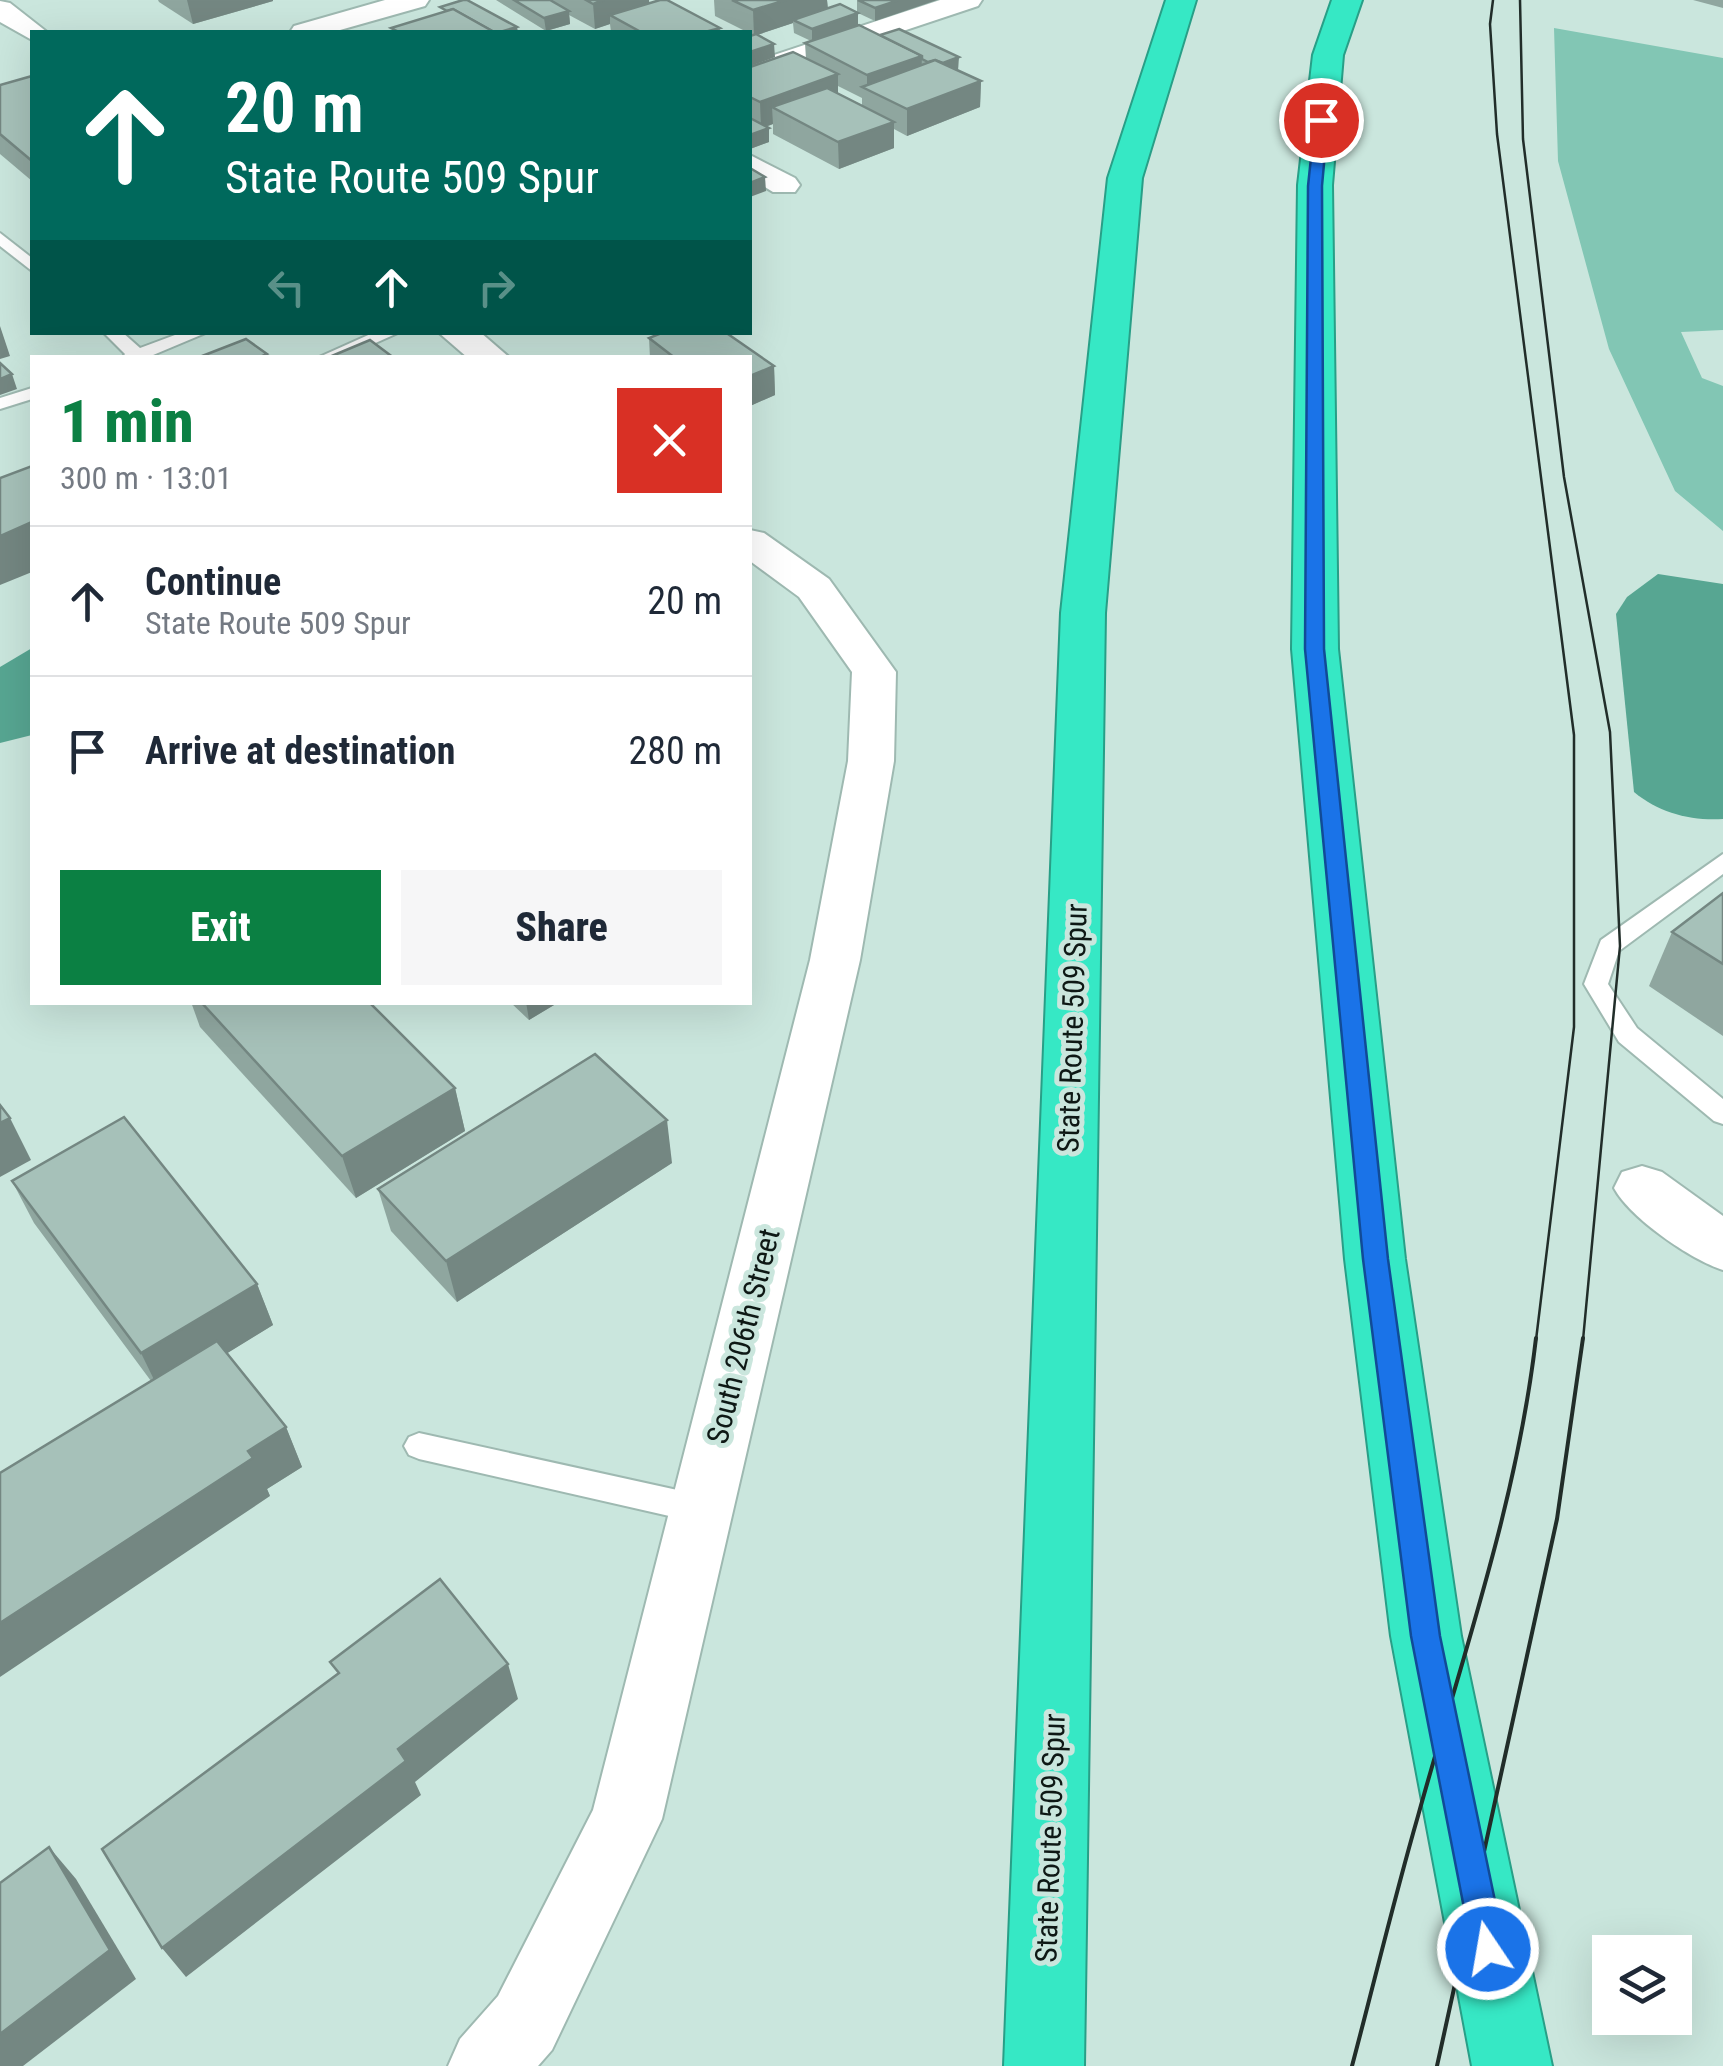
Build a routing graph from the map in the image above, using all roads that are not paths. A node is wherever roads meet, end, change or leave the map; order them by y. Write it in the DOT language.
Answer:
graph roads {
  1 [pos="415,0"];
  2 [pos="968,0"];
  3 [pos="1181,0"];
  4 [pos="1347,0"];
  5 [pos="0,8"];
  6 [pos="30,30"];
  7 [pos="311,30"];
  8 [pos="752,72"];
  9 [pos="752,166"];
  10 [pos="784,185"];
  11 [pos="0,238"];
  12 [pos="30,264"];
  13 [pos="114,335"];
  14 [pos="192,335"];
  15 [pos="384,335"];
  16 [pos="460,335"];
  17 [pos="133,355"];
  18 [pos="137,355"];
  19 [pos="333,355"];
  20 [pos="488,355"];
  21 [pos="30,393"];
  22 [pos="0,404"];
  23 [pos="752,543"];
  24 [pos="1723,862"];
  25 [pos="1723,1114"];
  26 [pos="1642,1188"];
  27 [pos="1723,1248"];
  28 [pos="419,1446"];
  29 [pos="700,1508"];
  30 [pos="488,2066"];
  31 [pos="1044,2066"];
  32 [pos="1512,2066"];
  1 -- 7 [label="street"];
  2 -- 8 [label="street"];
  3 -- 31 [label="highway, State Route 509 Spur"];
  4 -- 32 [label="highway"];
  5 -- 6 [label="street"];
  9 -- 10 [label="street"];
  11 -- 12 [label="lane"];
  13 -- 17 [label="lane"];
  14 -- 18 [label="lane"];
  15 -- 19 [label="lane"];
  16 -- 20 [label="street"];
  21 -- 22 [label="lane"];
  23 -- 29 [label="street, South 206th Street"];
  24 -- 25 [label="lane"];
  26 -- 27 [label="street"];
  28 -- 29 [label="lane"];
  29 -- 30 [label="street, South 206th Street"];
}
